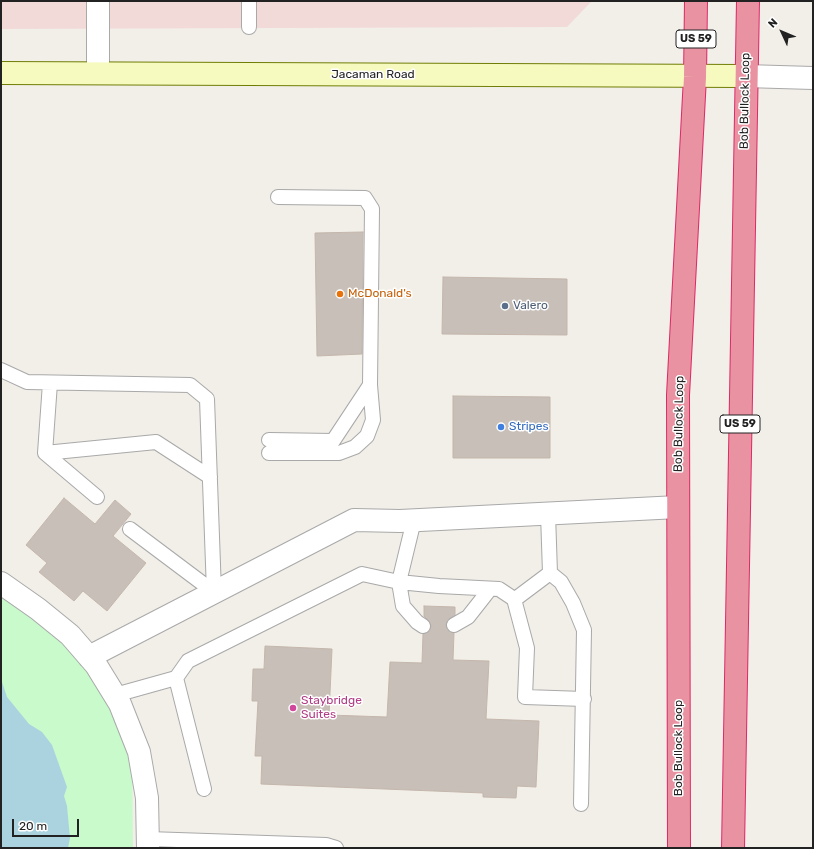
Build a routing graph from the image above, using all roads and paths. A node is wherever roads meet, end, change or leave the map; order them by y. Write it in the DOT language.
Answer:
graph roads {
  1 [pos="98,1"];
  2 [pos="248,1"];
  3 [pos="696,1"];
  4 [pos="748,1"];
  5 [pos="249,27"];
  6 [pos="1,73"];
  7 [pos="98,73"];
  8 [pos="745,76"];
  9 [pos="695,77"];
  10 [pos="813,78"];
  11 [pos="278,196"];
  12 [pos="1,370"];
  13 [pos="50,383"];
  14 [pos="370,385"];
  15 [pos="45,453"];
  16 [pos="210,476"];
  17 [pos="97,497"];
  18 [pos="678,507"];
  19 [pos="548,514"];
  20 [pos="414,520"];
  21 [pos="130,529"];
  22 [pos="550,574"];
  23 [pos="399,582"];
  24 [pos="1,583"];
  25 [pos="490,589"];
  26 [pos="214,592"];
  27 [pos="514,600"];
  28 [pos="423,626"];
  29 [pos="454,626"];
  30 [pos="89,657"];
  31 [pos="176,678"];
  32 [pos="114,695"];
  33 [pos="584,699"];
  34 [pos="204,789"];
  35 [pos="581,804"];
  36 [pos="148,843"];
  37 [pos="197,844"];
  38 [pos="267,845"];
  39 [pos="336,848"];
  40 [pos="679,848"];
  41 [pos="733,848"];
  1 -- 7 [label="street"];
  2 -- 5 [label="lane"];
  3 -- 9 [label="highway, Bob Bullock Loop / US 59"];
  4 -- 8 [label="highway, Bob Bullock Loop / US 59"];
  6 -- 7 [label="main road, Jacaman Road"];
  7 -- 9 [label="main road, Jacaman Road"];
  8 -- 9 [label="main road, Jacaman Road"];
  8 -- 10 [label="street"];
  8 -- 41 [label="highway, Bob Bullock Loop / US 59"];
  9 -- 18 [label="highway, Bob Bullock Loop / US 59"];
  11 -- 14 [label="lane"];
  12 -- 13 [label="lane"];
  13 -- 15 [label="lane"];
  13 -- 16 [label="lane"];
  14 -- 14 [label="lane"];
  15 -- 16 [label="lane"];
  15 -- 17 [label="lane"];
  16 -- 26 [label="lane"];
  18 -- 19 [label="street"];
  18 -- 40 [label="highway, Bob Bullock Loop / US 59"];
  19 -- 20 [label="street"];
  19 -- 22 [label="lane"];
  20 -- 23 [label="lane"];
  20 -- 26 [label="street"];
  21 -- 26 [label="lane"];
  22 -- 27 [label="lane"];
  22 -- 33 [label="lane"];
  23 -- 25 [label="lane"];
  23 -- 28 [label="lane"];
  23 -- 31 [label="lane"];
  24 -- 30 [label="street"];
  25 -- 27 [label="lane"];
  25 -- 29 [label="lane"];
  26 -- 30 [label="street"];
  27 -- 33 [label="lane"];
  30 -- 32 [label="street"];
  31 -- 32 [label="lane"];
  31 -- 34 [label="lane"];
  32 -- 36 [label="street"];
  33 -- 35 [label="lane"];
  36 -- 37 [label="lane"];
  37 -- 38 [label="lane"];
  38 -- 39 [label="lane"];
}
